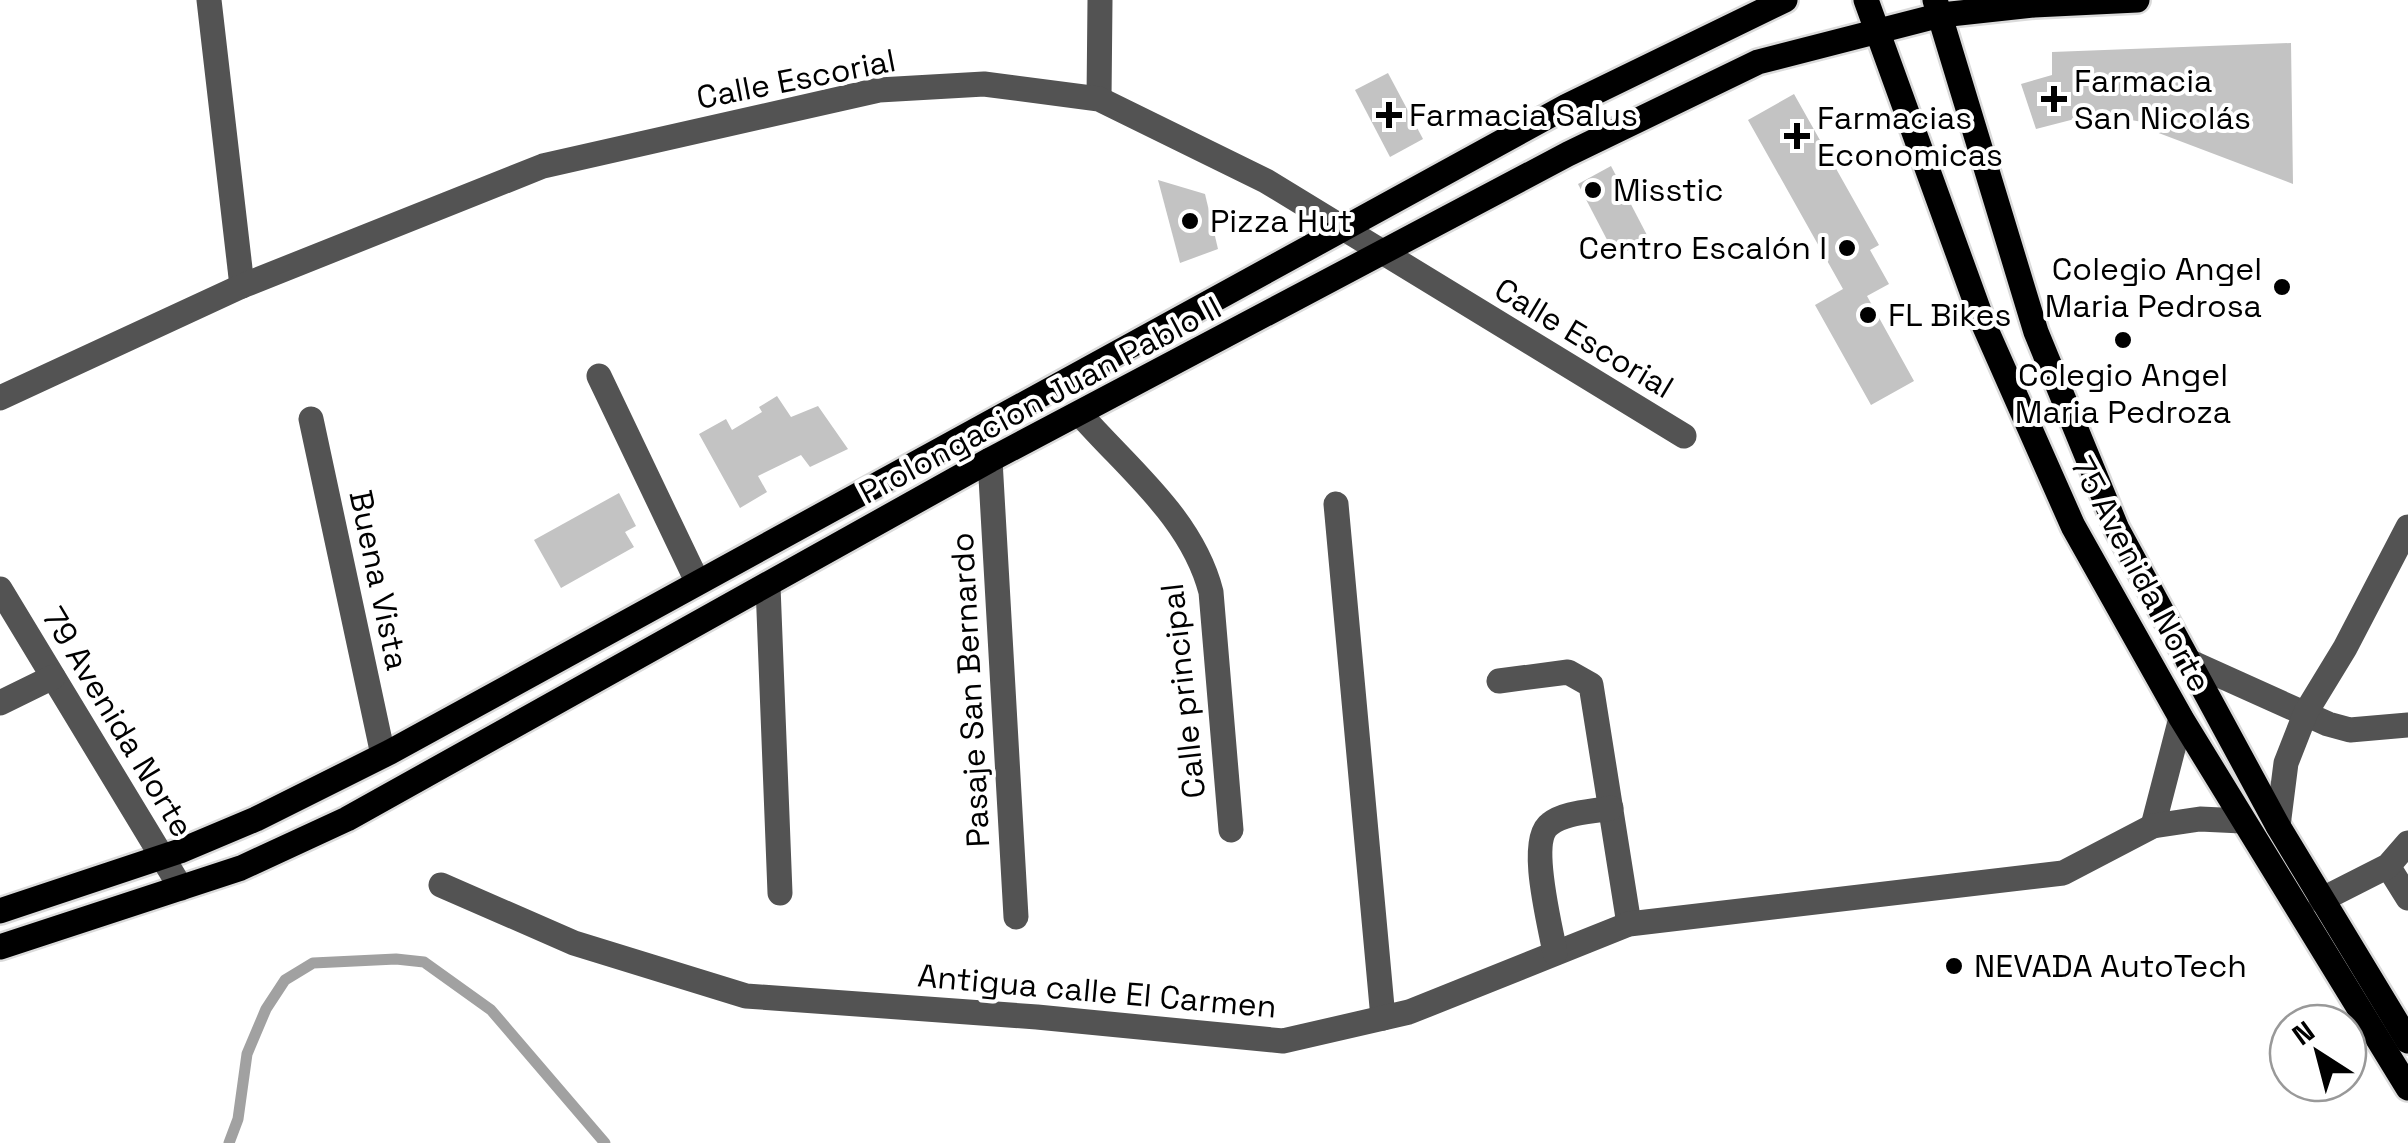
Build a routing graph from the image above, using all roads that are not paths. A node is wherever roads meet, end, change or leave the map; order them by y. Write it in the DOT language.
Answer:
graph roads {
  1 [pos="209,0"];
  2 [pos="1100,0"];
  3 [pos="1786,0"];
  4 [pos="1866,0"];
  5 [pos="2138,0"];
  6 [pos="1938,8"];
  7 [pos="1879,28"];
  8 [pos="1100,99"];
  9 [pos="1347,229"];
  10 [pos="1384,252"];
  11 [pos="242,286"];
  12 [pos="599,376"];
  13 [pos="0,398"];
  14 [pos="1080,414"];
  15 [pos="311,419"];
  16 [pos="1684,436"];
  17 [pos="990,460"];
  18 [pos="1336,504"];
  19 [pos="2408,526"];
  20 [pos="697,581"];
  21 [pos="768,586"];
  22 [pos="0,589"];
  23 [pos="2188,661"];
  24 [pos="52,677"];
  25 [pos="1499,681"];
  26 [pos="0,703"];
  27 [pos="2306,712"];
  28 [pos="2180,718"];
  29 [pos="2408,725"];
  30 [pos="384,755"];
  31 [pos="1610,808"];
  32 [pos="2242,821"];
  33 [pos="2153,826"];
  34 [pos="2278,826"];
  35 [pos="1231,830"];
  36 [pos="2408,843"];
  37 [pos="160,858"];
  38 [pos="2388,866"];
  39 [pos="441,885"];
  40 [pos="180,888"];
  41 [pos="780,893"];
  42 [pos="2408,898"];
  43 [pos="2321,900"];
  44 [pos="0,911"];
  45 [pos="1016,917"];
  46 [pos="1629,924"];
  47 [pos="0,947"];
  48 [pos="1555,953"];
  49 [pos="1383,1018"];
  50 [pos="2408,1042"];
  51 [pos="2408,1088"];
  1 -- 11 [label="street"];
  2 -- 8 [label="street"];
  3 -- 9 [label="main road, Prolongacion Juan Pablo II"];
  4 -- 7 [label="main road, 75 Avenida Norte"];
  5 -- 6 [label="main road, Prolongacion Juan Pablo II"];
  6 -- 7 [label="main road, Prolongacion Juan Pablo II"];
  6 -- 23 [label="main road, 75 Avenida Norte"];
  7 -- 10 [label="main road, Prolongacion Juan Pablo II"];
  7 -- 28 [label="main road, 75 Avenida Norte"];
  8 -- 9 [label="street, Calle Escorial"];
  8 -- 11 [label="street, Calle Escorial"];
  9 -- 10 [label="street, Calle Escorial"];
  9 -- 20 [label="main road, Prolongacion Juan Pablo II"];
  10 -- 14 [label="main road, Prolongacion Juan Pablo II"];
  10 -- 16 [label="street, Calle Escorial"];
  11 -- 13 [label="street, Calle Escorial"];
  12 -- 20 [label="street"];
  14 -- 17 [label="main road, Prolongacion Juan Pablo II"];
  14 -- 35 [label="street, Calle principal"];
  15 -- 30 [label="street, Buena Vista"];
  17 -- 21 [label="main road, Prolongacion Juan Pablo II"];
  17 -- 45 [label="street, Pasaje San Bernardo"];
  18 -- 49 [label="street"];
  19 -- 27 [label="street"];
  20 -- 30 [label="main road, Prolongacion Juan Pablo II"];
  21 -- 40 [label="main road, Prolongacion Juan Pablo II"];
  21 -- 41 [label="street"];
  22 -- 24 [label="street, 79 Avenida Norte"];
  23 -- 27 [label="street"];
  23 -- 34 [label="main road, 75 Avenida Norte"];
  24 -- 26 [label="street"];
  24 -- 37 [label="street, 79 Avenida Norte"];
  25 -- 31 [label="street"];
  27 -- 29 [label="street"];
  27 -- 34 [label="street"];
  28 -- 32 [label="main road, 75 Avenida Norte"];
  28 -- 33 [label="street"];
  30 -- 37 [label="main road, Prolongacion Juan Pablo II"];
  31 -- 46 [label="street"];
  31 -- 48 [label="street"];
  32 -- 33 [label="street, Antigua calle El Carmen"];
  32 -- 51 [label="main road, 75 Avenida Norte"];
  33 -- 46 [label="street, Antigua calle El Carmen"];
  34 -- 43 [label="main road, 75 Avenida Norte"];
  36 -- 38 [label="street"];
  37 -- 40 [label="street, 79 Avenida Norte"];
  37 -- 44 [label="main road, Prolongacion Juan Pablo II"];
  38 -- 42 [label="street"];
  38 -- 43 [label="street"];
  39 -- 49 [label="street, Antigua calle El Carmen"];
  40 -- 47 [label="main road, Prolongacion Juan Pablo II"];
  43 -- 50 [label="main road, 75 Avenida Norte"];
  46 -- 48 [label="street, Antigua calle El Carmen"];
  48 -- 49 [label="street, Antigua calle El Carmen"];
}
